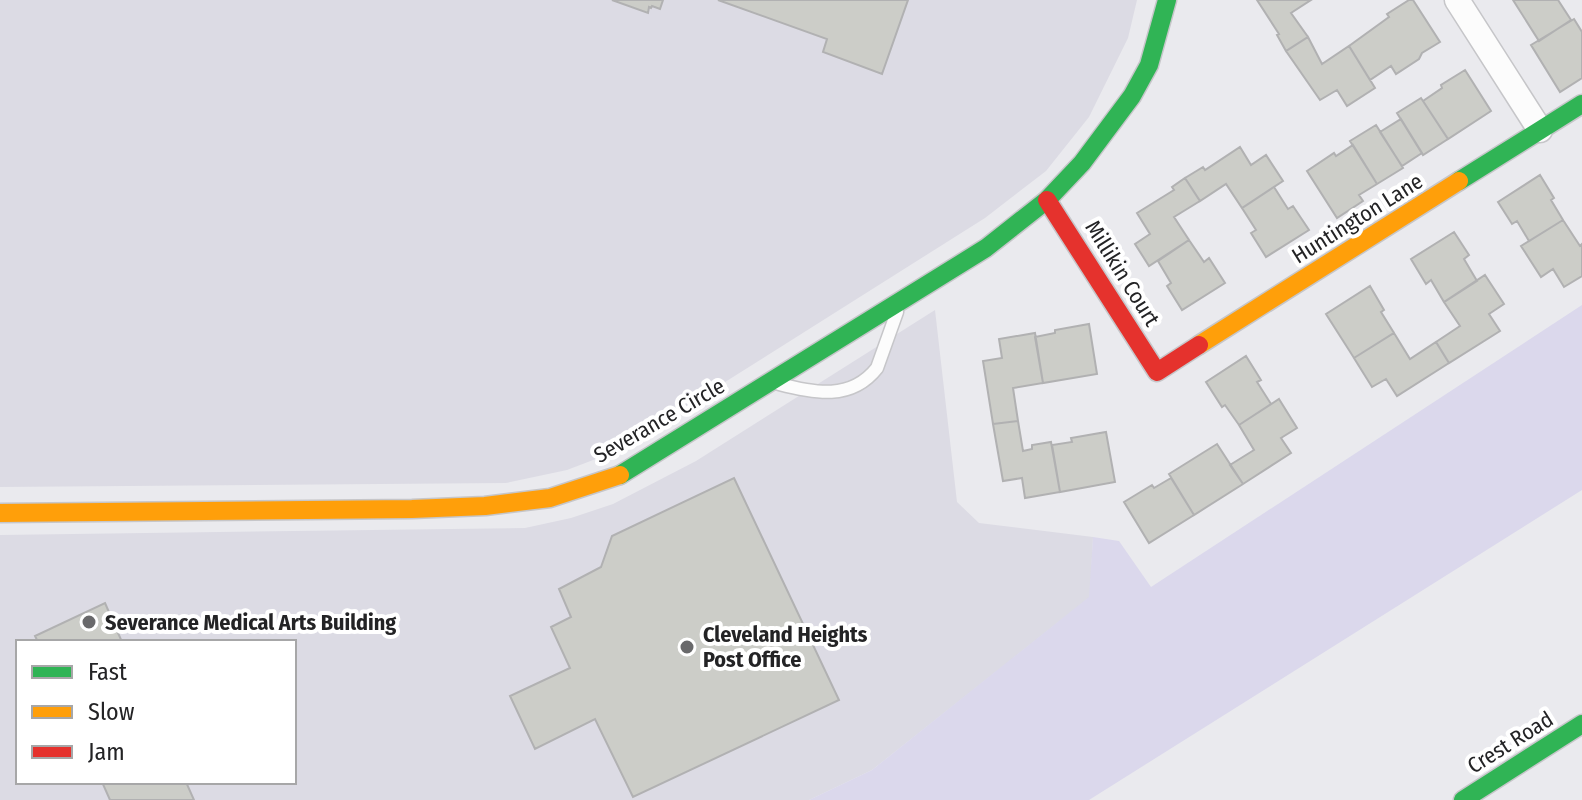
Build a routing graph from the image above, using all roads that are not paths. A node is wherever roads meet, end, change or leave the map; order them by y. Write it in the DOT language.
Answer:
graph roads {
  1 [pos="1167,0"];
  2 [pos="1457,0"];
  3 [pos="1582,104"];
  4 [pos="1540,130"];
  5 [pos="1047,200"];
  6 [pos="901,302"];
  7 [pos="1157,372"];
  8 [pos="772,382"];
  9 [pos="0,513"];
  10 [pos="1582,724"];
  11 [pos="1463,800"];
  1 -- 5 [label="street, Severance Circle"];
  2 -- 4 [label="street"];
  3 -- 4 [label="street, Huntington Lane"];
  4 -- 7 [label="street, Huntington Lane"];
  5 -- 6 [label="street, Severance Circle"];
  5 -- 7 [label="street, Millikin Court"];
  6 -- 8 [label="street, Severance Circle"];
  6 -- 8 [label="lane"];
  8 -- 9 [label="street, Severance Circle"];
  10 -- 11 [label="street, Crest Road"];
}
